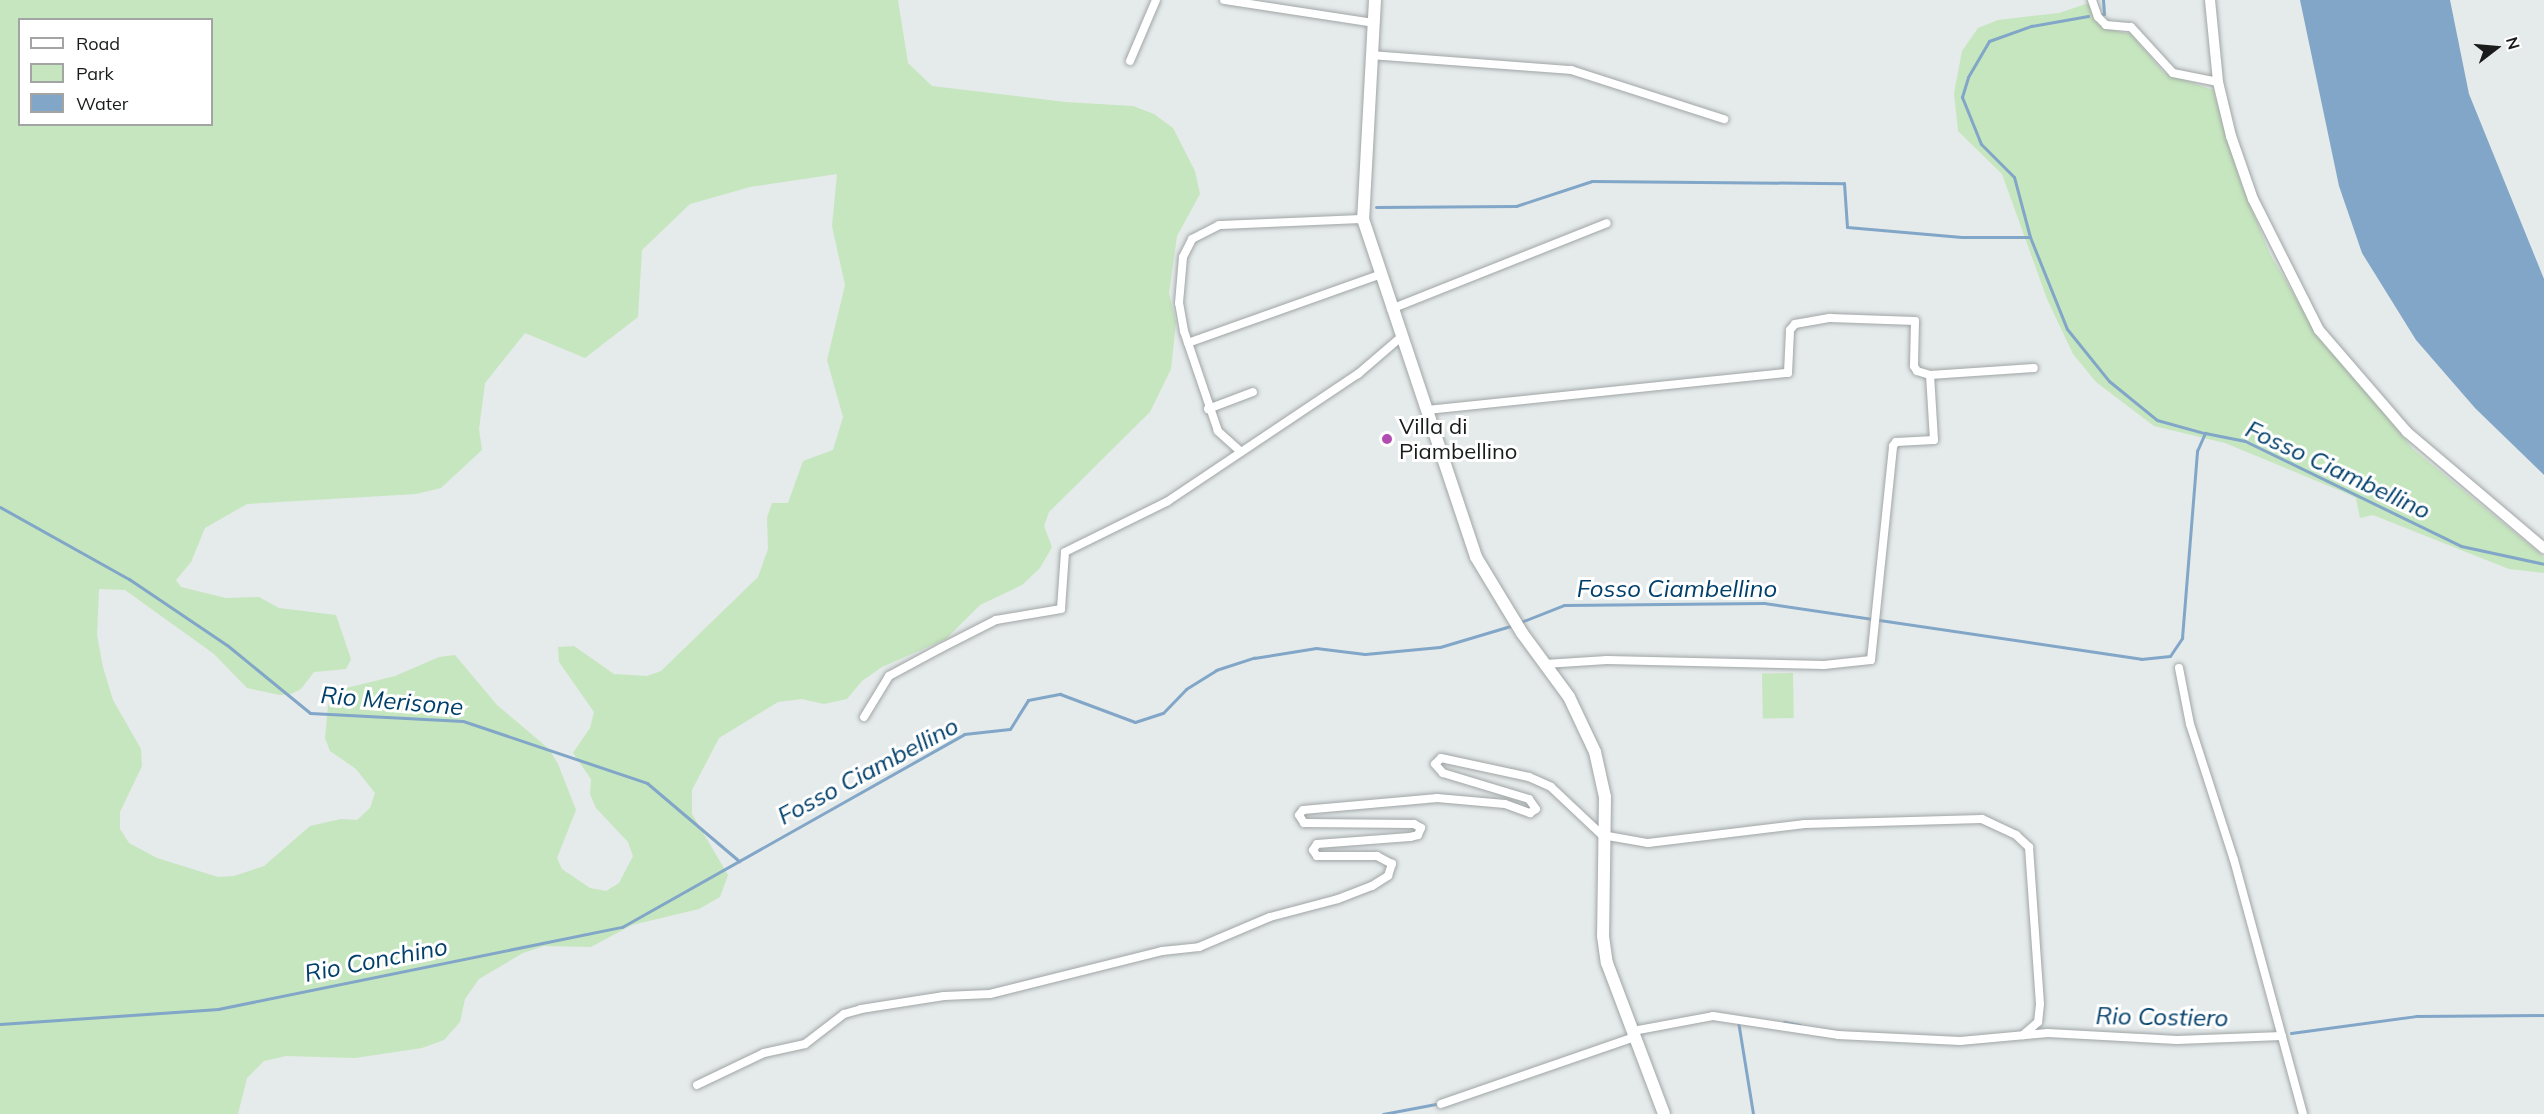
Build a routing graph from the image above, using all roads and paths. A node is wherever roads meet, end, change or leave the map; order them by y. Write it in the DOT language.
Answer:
graph roads {
  1 [pos="1156,0"];
  2 [pos="1224,0"];
  3 [pos="1375,0"];
  4 [pos="2092,0"];
  5 [pos="2210,0"];
  6 [pos="1374,23"];
  7 [pos="1371,56"];
  8 [pos="1130,61"];
  9 [pos="2218,81"];
  10 [pos="1724,119"];
  11 [pos="1363,219"];
  12 [pos="1607,223"];
  13 [pos="1379,275"];
  14 [pos="1391,309"];
  15 [pos="1401,337"];
  16 [pos="1188,343"];
  17 [pos="2034,368"];
  18 [pos="1930,375"];
  19 [pos="1253,392"];
  20 [pos="1209,409"];
  21 [pos="1427,410"];
  22 [pos="1240,451"];
  23 [pos="2544,548"];
  24 [pos="1545,664"];
  25 [pos="2179,668"];
  26 [pos="864,717"];
  27 [pos="1606,837"];
  28 [pos="1634,1034"];
  29 [pos="2023,1035"];
  30 [pos="2282,1036"];
  31 [pos="697,1085"];
  32 [pos="1441,1104"];
  33 [pos="1665,1114"];
  34 [pos="2303,1114"];
  1 -- 8 [label="street"];
  2 -- 6 [label="street"];
  3 -- 6 [label="main road"];
  4 -- 9 [label="street"];
  5 -- 9 [label="street"];
  6 -- 7 [label="main road"];
  7 -- 10 [label="street"];
  7 -- 11 [label="main road"];
  9 -- 23 [label="street"];
  11 -- 13 [label="main road"];
  11 -- 16 [label="street"];
  12 -- 14 [label="street"];
  13 -- 14 [label="main road"];
  13 -- 16 [label="street"];
  14 -- 15 [label="main road"];
  15 -- 21 [label="main road"];
  15 -- 22 [label="street"];
  16 -- 20 [label="street"];
  17 -- 18 [label="street"];
  18 -- 21 [label="street"];
  18 -- 24 [label="street"];
  19 -- 20 [label="street"];
  20 -- 22 [label="street"];
  21 -- 24 [label="main road"];
  22 -- 26 [label="street"];
  24 -- 27 [label="main road"];
  25 -- 30 [label="street"];
  27 -- 28 [label="main road"];
  27 -- 29 [label="street"];
  27 -- 31 [label="street"];
  28 -- 29 [label="street"];
  28 -- 32 [label="street"];
  28 -- 33 [label="main road"];
  29 -- 30 [label="street"];
  30 -- 34 [label="street"];
}
